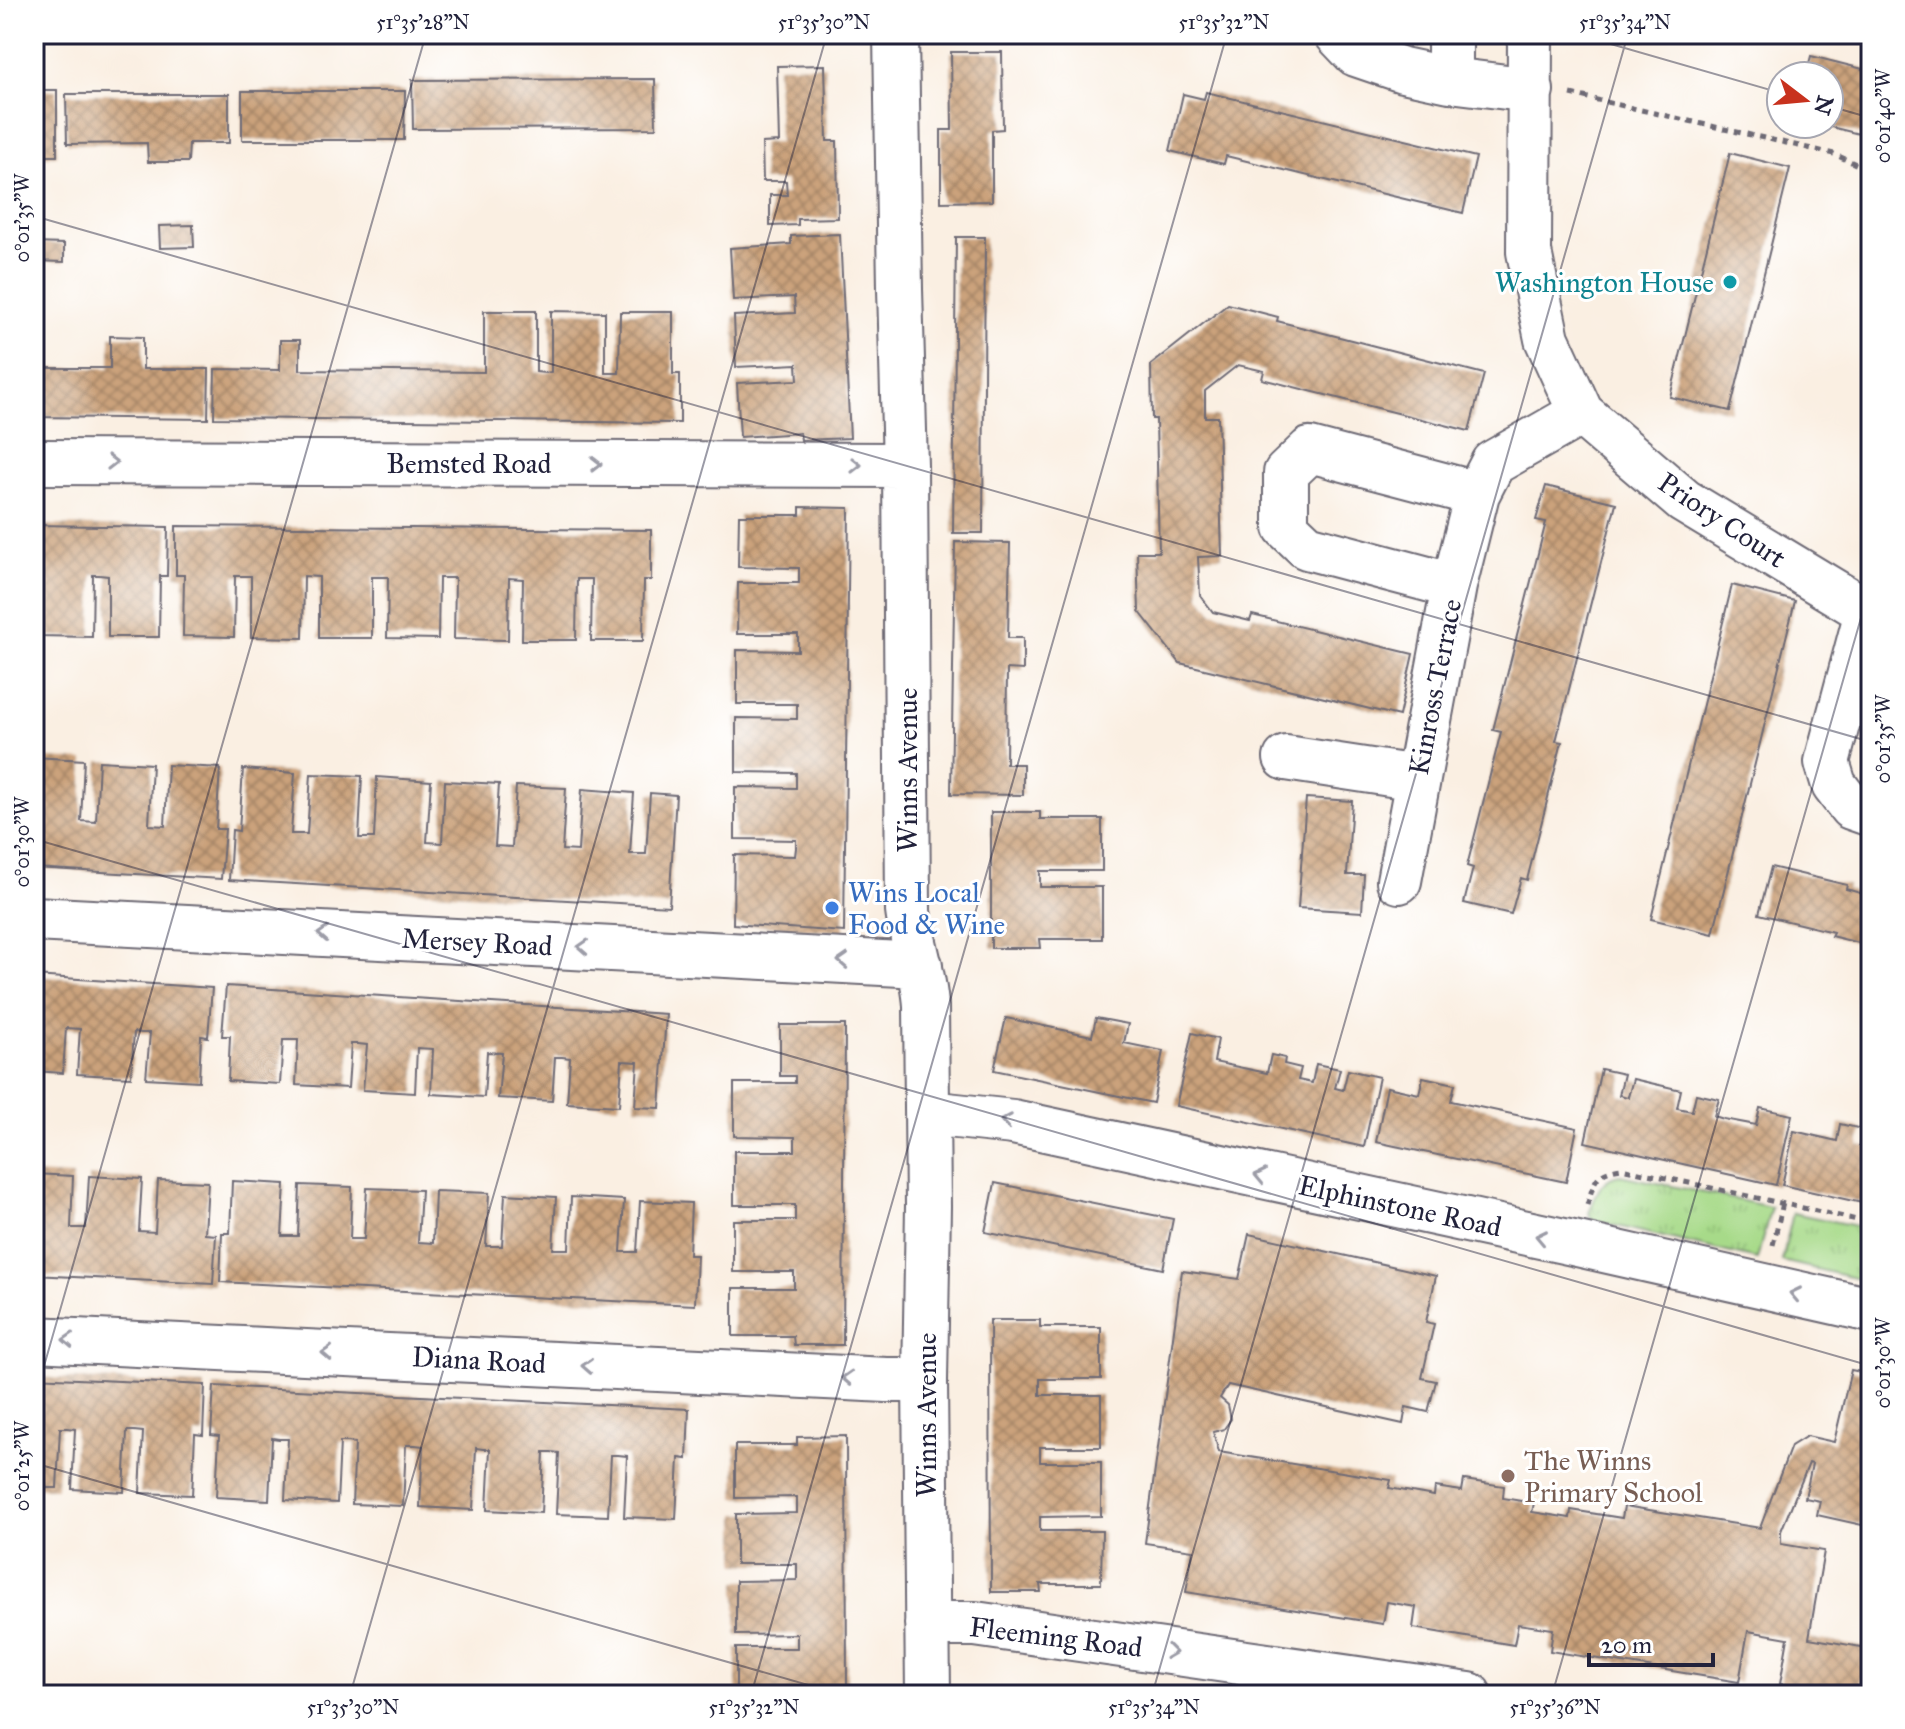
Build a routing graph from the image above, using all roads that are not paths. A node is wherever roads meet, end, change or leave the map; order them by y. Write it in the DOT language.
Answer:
graph roads {
  1 [pos="896,34"];
  2 [pos="1337,34"];
  3 [pos="1450,34"];
  4 [pos="1530,34"];
  5 [pos="1450,80"];
  6 [pos="1531,90"];
  7 [pos="1581,413"];
  8 [pos="34,462"];
  9 [pos="905,465"];
  10 [pos="1477,494"];
  11 [pos="1454,586"];
  12 [pos="1869,613"];
  13 [pos="1286,758"];
  14 [pos="1417,778"];
  15 [pos="1871,814"];
  16 [pos="1399,881"];
  17 [pos="34,919"];
  18 [pos="920,965"];
  19 [pos="928,1113"];
  20 [pos="1871,1310"];
  21 [pos="34,1339"];
  22 [pos="925,1380"];
  23 [pos="927,1624"];
  24 [pos="928,1695"];
  25 [pos="1469,1695"];
  1 -- 9 [label="street, Winns Avenue"];
  2 -- 5 [label="street"];
  3 -- 5 [label="street"];
  4 -- 6 [label="street, Priory Court"];
  5 -- 6 [label="street"];
  6 -- 7 [label="street, Priory Court"];
  7 -- 10 [label="street"];
  7 -- 12 [label="street, Priory Court"];
  8 -- 9 [label="street, Bemsted Road, one-way"];
  9 -- 18 [label="street, Winns Avenue"];
  10 -- 11 [label="street, Kinross Terrace"];
  10 -- 11 [label="street"];
  11 -- 14 [label="street, Kinross Terrace"];
  12 -- 15 [label="street"];
  13 -- 14 [label="street"];
  14 -- 16 [label="street, Kinross Terrace"];
  18 -- 17 [label="street, Mersey Road, one-way"];
  18 -- 19 [label="street, Winns Avenue"];
  20 -- 19 [label="street, Elphinstone Road, one-way"];
  19 -- 22 [label="street, Winns Avenue"];
  22 -- 21 [label="street, Diana Road, one-way"];
  22 -- 23 [label="street, Winns Avenue"];
  23 -- 24 [label="street, Winns Avenue"];
  23 -- 25 [label="street, Fleeming Road, one-way"];
}
